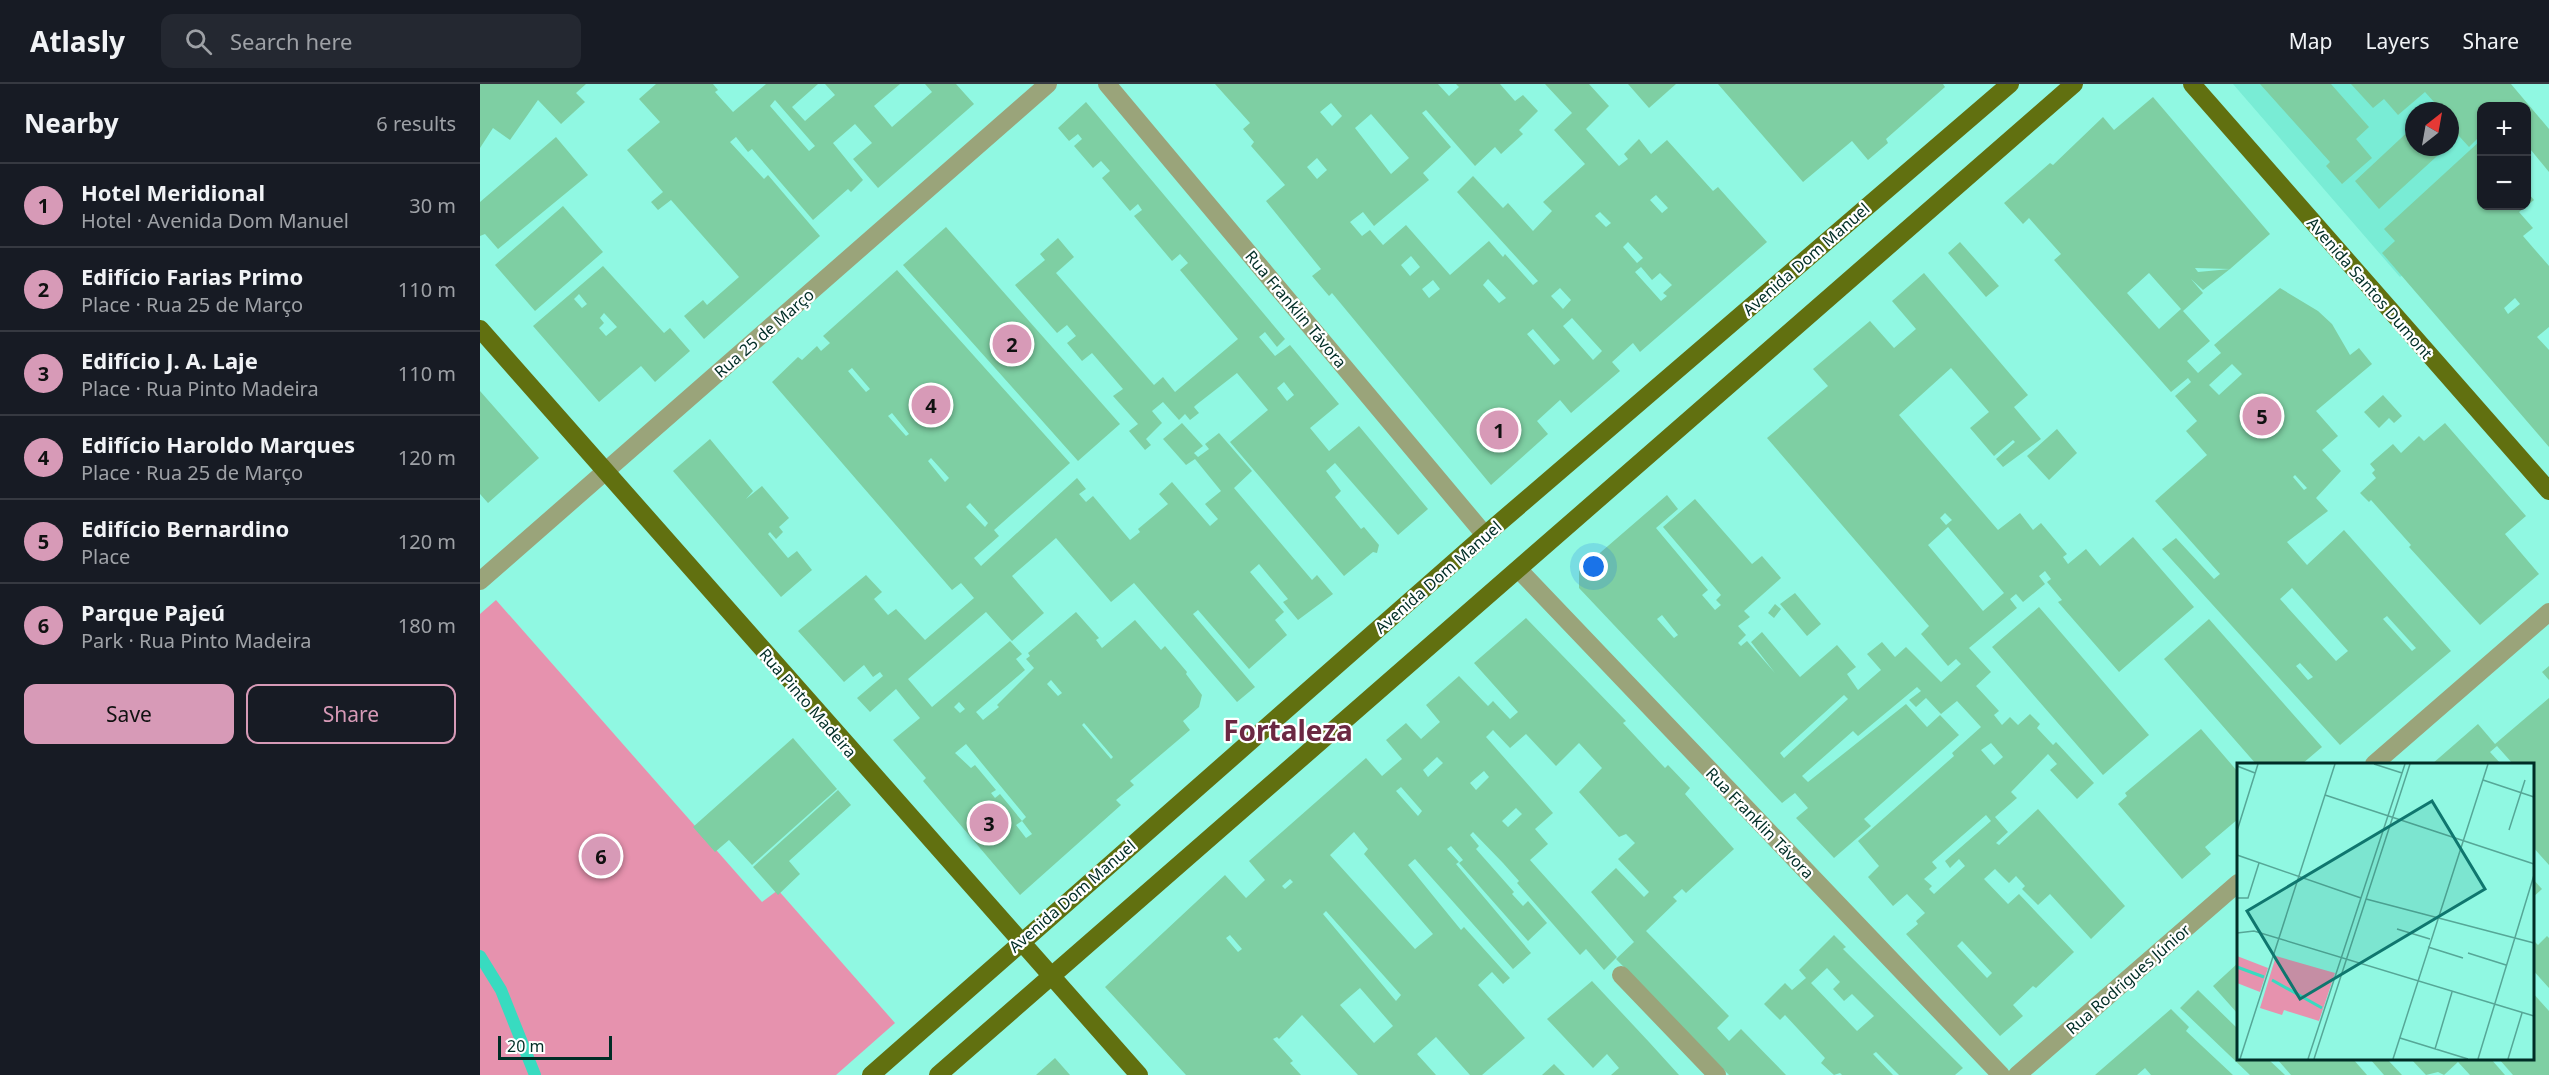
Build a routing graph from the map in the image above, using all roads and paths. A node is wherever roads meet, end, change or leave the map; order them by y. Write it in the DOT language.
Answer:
graph roads {
  1 [pos="1048,84"];
  2 [pos="1107,84"];
  3 [pos="2010,84"];
  4 [pos="2074,84"];
  5 [pos="2192,84"];
  6 [pos="480,329"];
  7 [pos="606,473"];
  8 [pos="2549,491"];
  9 [pos="1485,535"];
  10 [pos="1519,570"];
  11 [pos="480,581"];
  12 [pos="2549,612"];
  13 [pos="2376,763"];
  14 [pos="2237,884"];
  15 [pos="1020,942"];
  16 [pos="1621,975"];
  17 [pos="1051,977"];
  18 [pos="871,1075"];
  19 [pos="938,1075"];
  20 [pos="1139,1075"];
  21 [pos="1717,1075"];
  22 [pos="2001,1075"];
  23 [pos="2017,1075"];
  1 -- 7 [label="street, Rua 25 de Março"];
  2 -- 9 [label="street, Rua Franklin Távora"];
  3 -- 9 [label="main road, Avenida Dom Manuel"];
  4 -- 10 [label="main road"];
  5 -- 8 [label="main road, Avenida Santos Dumont"];
  6 -- 7 [label="main road, Rua Pinto Madeira"];
  7 -- 11 [label="street, Rua 25 de Março"];
  7 -- 15 [label="main road, Rua Pinto Madeira"];
  9 -- 15 [label="main road, Avenida Dom Manuel"];
  10 -- 17 [label="main road"];
  10 -- 22 [label="street, Rua Franklin Távora"];
  12 -- 13 [label="street"];
  14 -- 23 [label="street, Rua Rodrigues Júnior"];
  15 -- 17 [label="main road, Rua Pinto Madeira"];
  15 -- 18 [label="main road, Avenida Dom Manuel"];
  16 -- 21 [label="street"];
  17 -- 19 [label="main road"];
  17 -- 20 [label="main road, Rua Pinto Madeira"];
}
